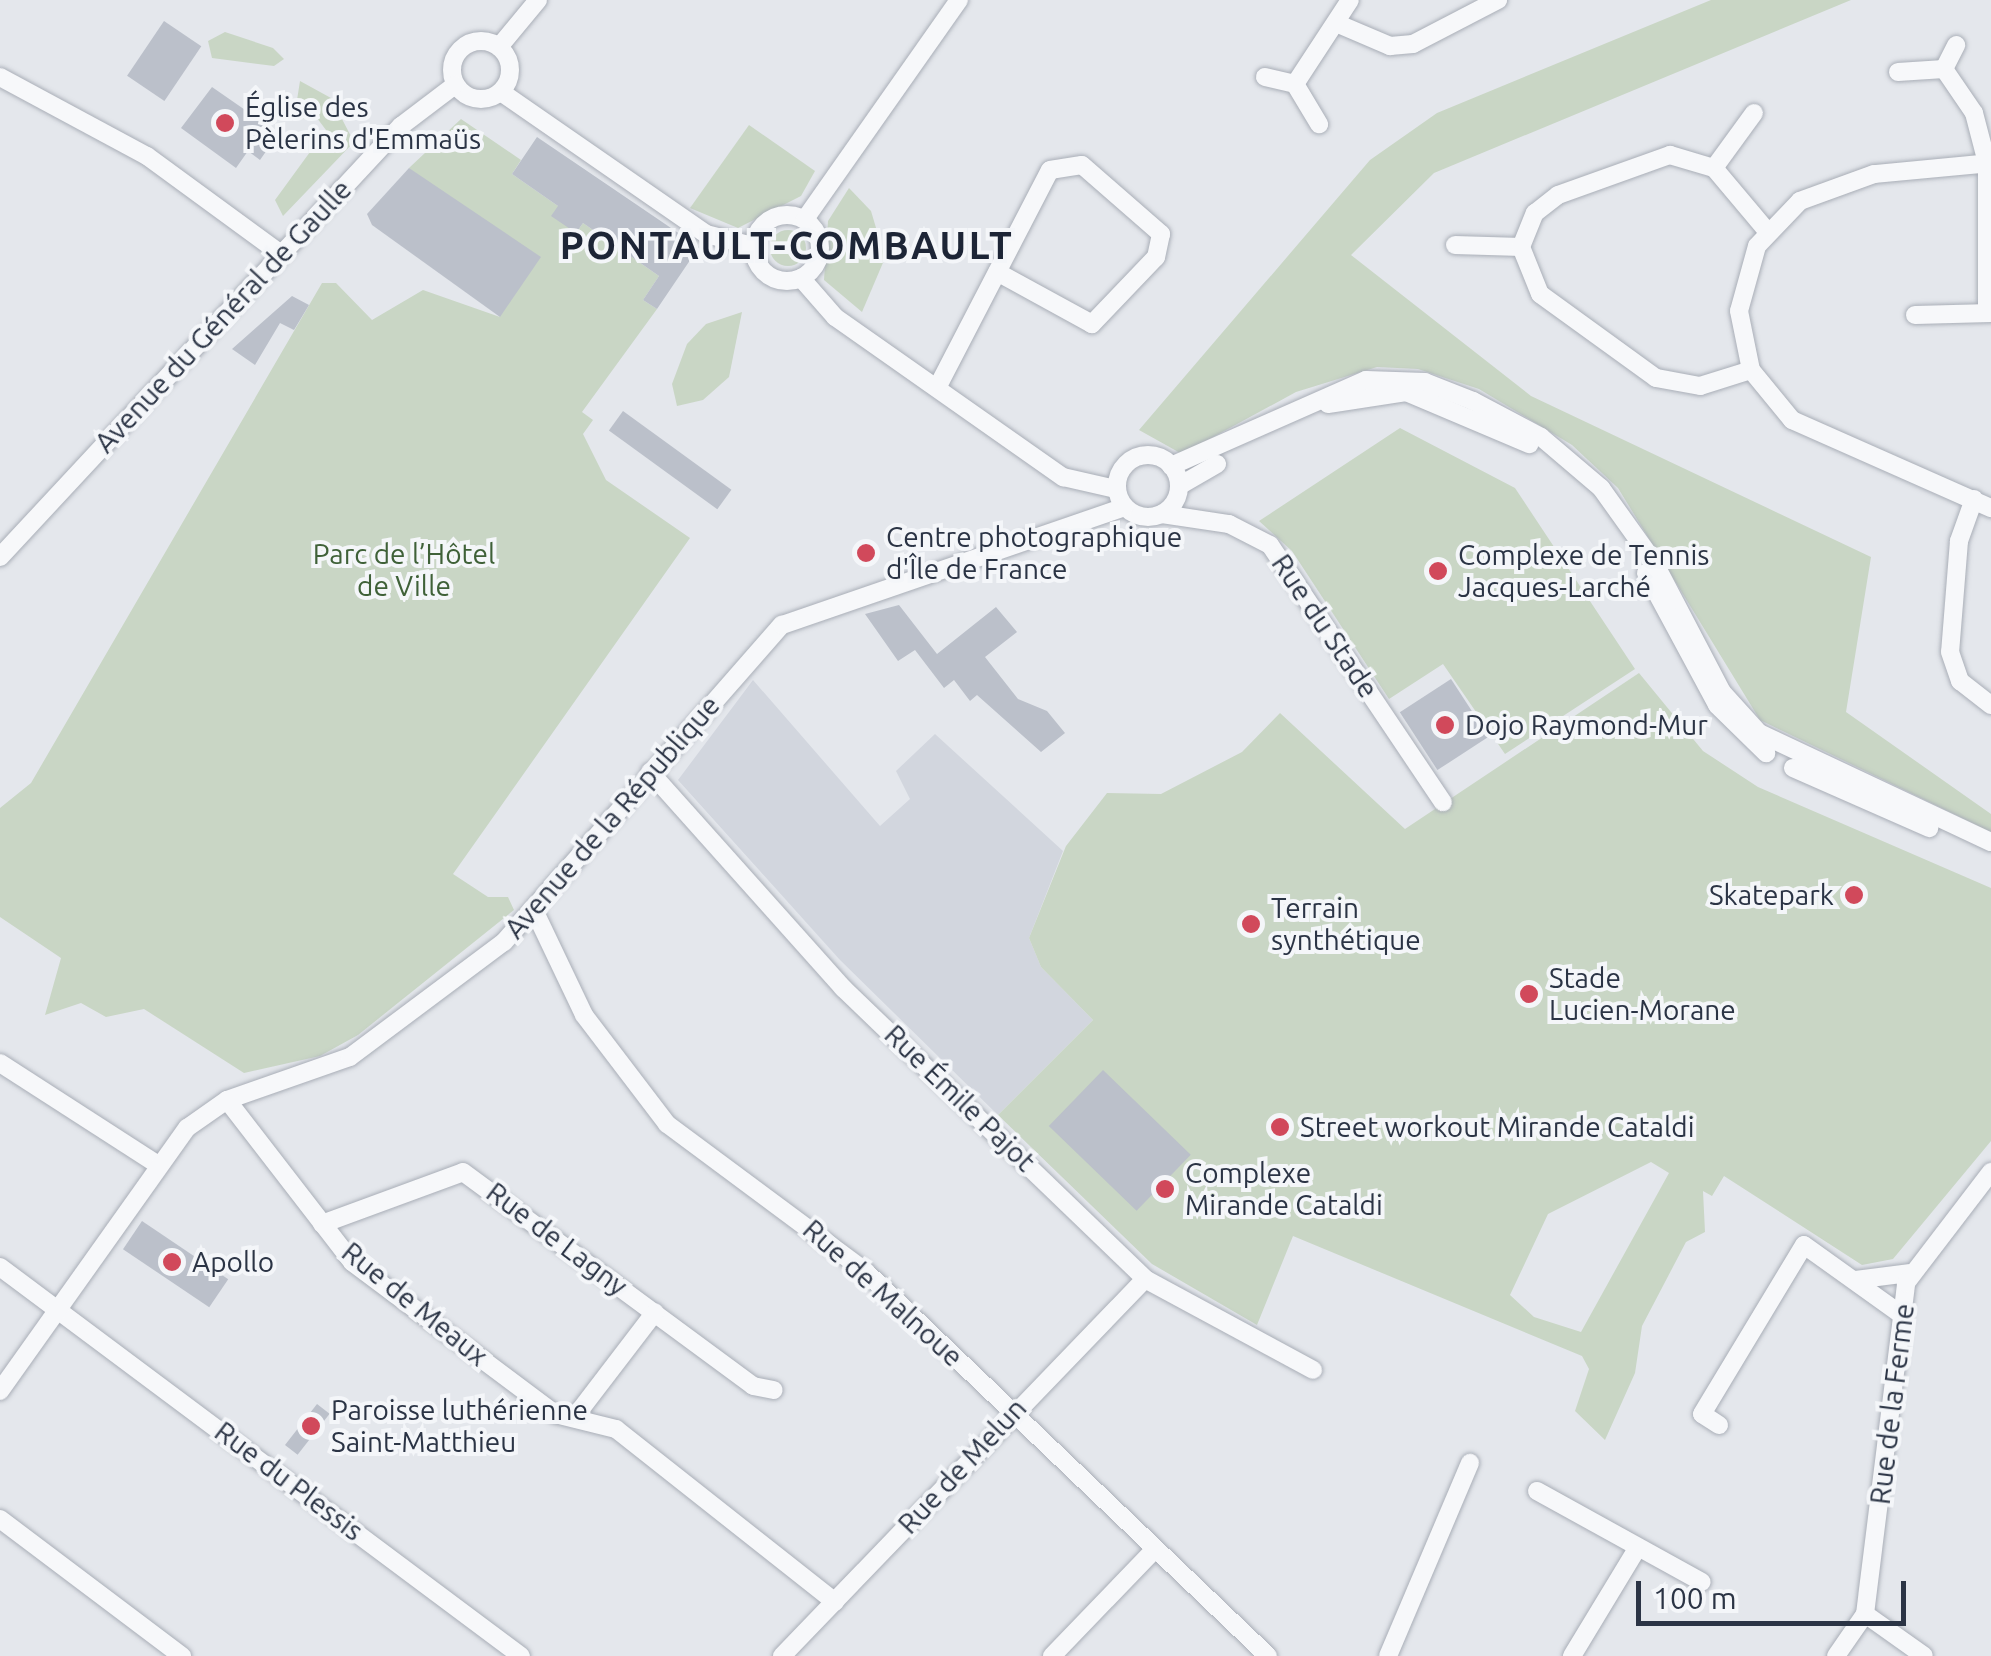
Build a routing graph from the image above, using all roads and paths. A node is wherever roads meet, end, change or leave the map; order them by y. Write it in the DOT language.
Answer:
graph roads {
  1 [pos="538,0"];
  2 [pos="959,0"];
  3 [pos="1350,0"];
  4 [pos="1498,0"];
  5 [pos="1336,23"];
  6 [pos="1956,46"];
  7 [pos="500,47"];
  8 [pos="1944,69"];
  9 [pos="1898,72"];
  10 [pos="0,77"];
  11 [pos="1266,77"];
  12 [pos="1295,84"];
  13 [pos="455,85"];
  14 [pos="501,92"];
  15 [pos="1754,113"];
  16 [pos="1320,124"];
  17 [pos="1989,163"];
  18 [pos="1714,168"];
  19 [pos="805,220"];
  20 [pos="1767,232"];
  21 [pos="1456,245"];
  22 [pos="753,246"];
  23 [pos="1521,247"];
  24 [pos="280,254"];
  25 [pos="997,272"];
  26 [pos="802,278"];
  27 [pos="1989,312"];
  28 [pos="1915,315"];
  29 [pos="1752,370"];
  30 [pos="938,386"];
  31 [pos="1171,466"];
  32 [pos="1179,486"];
  33 [pos="1116,488"];
  34 [pos="1974,499"];
  35 [pos="1124,507"];
  36 [pos="1991,508"];
  37 [pos="1162,514"];
  38 [pos="0,557"];
  39 [pos="1991,705"];
  40 [pos="650,772"];
  41 [pos="1443,802"];
  42 [pos="1991,842"];
  43 [pos="1991,855"];
  44 [pos="534,910"];
  45 [pos="0,1063"];
  46 [pos="226,1100"];
  47 [pos="158,1164"];
  48 [pos="1991,1172"];
  49 [pos="322,1224"];
  50 [pos="0,1266"];
  51 [pos="1910,1273"];
  52 [pos="1144,1279"];
  53 [pos="1854,1280"];
  54 [pos="57,1306"];
  55 [pos="655,1312"];
  56 [pos="1903,1316"];
  57 [pos="1313,1370"];
  58 [pos="774,1390"];
  59 [pos="0,1391"];
  60 [pos="1013,1411"];
  61 [pos="574,1418"];
  62 [pos="1719,1425"];
  63 [pos="1470,1463"];
  64 [pos="1537,1491"];
  65 [pos="0,1519"];
  66 [pos="1638,1547"];
  67 [pos="1155,1549"];
  68 [pos="1702,1582"];
  69 [pos="835,1602"];
  70 [pos="1865,1614"];
  71 [pos="516,1654"];
  72 [pos="182,1656"];
  73 [pos="782,1656"];
  74 [pos="1052,1656"];
  75 [pos="1268,1656"];
  76 [pos="1388,1656"];
  77 [pos="1572,1656"];
  78 [pos="1836,1656"];
  79 [pos="1924,1656"];
  1 -- 7 [label="street"];
  2 -- 19 [label="street"];
  3 -- 5 [label="street"];
  4 -- 5 [label="street"];
  5 -- 12 [label="street"];
  6 -- 8 [label="street"];
  7 -- 13 [label="street"];
  7 -- 14 [label="street"];
  8 -- 9 [label="street"];
  8 -- 17 [label="street"];
  10 -- 24 [label="street"];
  11 -- 12 [label="street"];
  12 -- 16 [label="street"];
  13 -- 14 [label="street"];
  13 -- 24 [label="street, Avenue du Général de Gaulle"];
  14 -- 22 [label="street"];
  15 -- 18 [label="street"];
  17 -- 20 [label="street"];
  17 -- 27 [label="street"];
  18 -- 20 [label="street"];
  18 -- 23 [label="street"];
  19 -- 22 [label="street"];
  19 -- 26 [label="street"];
  20 -- 29 [label="street"];
  21 -- 23 [label="street"];
  22 -- 26 [label="street"];
  23 -- 29 [label="street"];
  24 -- 38 [label="street, Avenue du Général de Gaulle"];
  25 -- 25 [label="street"];
  25 -- 30 [label="street"];
  26 -- 30 [label="street"];
  27 -- 28 [label="street"];
  29 -- 34 [label="street"];
  30 -- 33 [label="street"];
  31 -- 32 [label="street"];
  31 -- 33 [label="street"];
  31 -- 42 [label="street"];
  32 -- 37 [label="street"];
  32 -- 43 [label="street"];
  33 -- 35 [label="street"];
  34 -- 36 [label="street"];
  34 -- 39 [label="street"];
  35 -- 37 [label="street"];
  35 -- 40 [label="street, Avenue de la République"];
  37 -- 41 [label="street, Rue du Stade"];
  40 -- 44 [label="street, Avenue de la République"];
  40 -- 52 [label="street, Rue Émile Pajot"];
  44 -- 46 [label="street, Avenue de la République"];
  44 -- 60 [label="street, Rue de Malnoue"];
  45 -- 47 [label="street"];
  46 -- 47 [label="street, Avenue de la République"];
  46 -- 49 [label="street, Rue de Meaux"];
  47 -- 54 [label="street, Avenue de la République"];
  48 -- 51 [label="street, Rue de la Ferme"];
  49 -- 55 [label="street, Rue de Lagny"];
  49 -- 61 [label="street, Rue de Meaux"];
  50 -- 54 [label="street, Rue du Plessis"];
  51 -- 53 [label="street"];
  51 -- 56 [label="street, Rue de la Ferme"];
  52 -- 57 [label="street, Rue Émile Pajot"];
  52 -- 60 [label="street, Rue de Melun"];
  53 -- 56 [label="street"];
  53 -- 62 [label="street"];
  54 -- 59 [label="street, Avenue de la République"];
  54 -- 71 [label="street, Rue du Plessis"];
  55 -- 58 [label="street, Rue de Lagny"];
  55 -- 61 [label="street"];
  56 -- 70 [label="street, Rue de la Ferme"];
  60 -- 67 [label="street, Rue de Malnoue"];
  60 -- 69 [label="street, Rue de Melun"];
  61 -- 69 [label="street, Rue de Meaux"];
  63 -- 76 [label="street"];
  64 -- 66 [label="street"];
  65 -- 72 [label="street"];
  66 -- 68 [label="street"];
  66 -- 77 [label="street"];
  67 -- 74 [label="street"];
  67 -- 75 [label="street, Rue de Malnoue"];
  69 -- 73 [label="street, Rue de Melun"];
  70 -- 78 [label="street, Rue de la Ferme"];
  70 -- 79 [label="street"];
}
